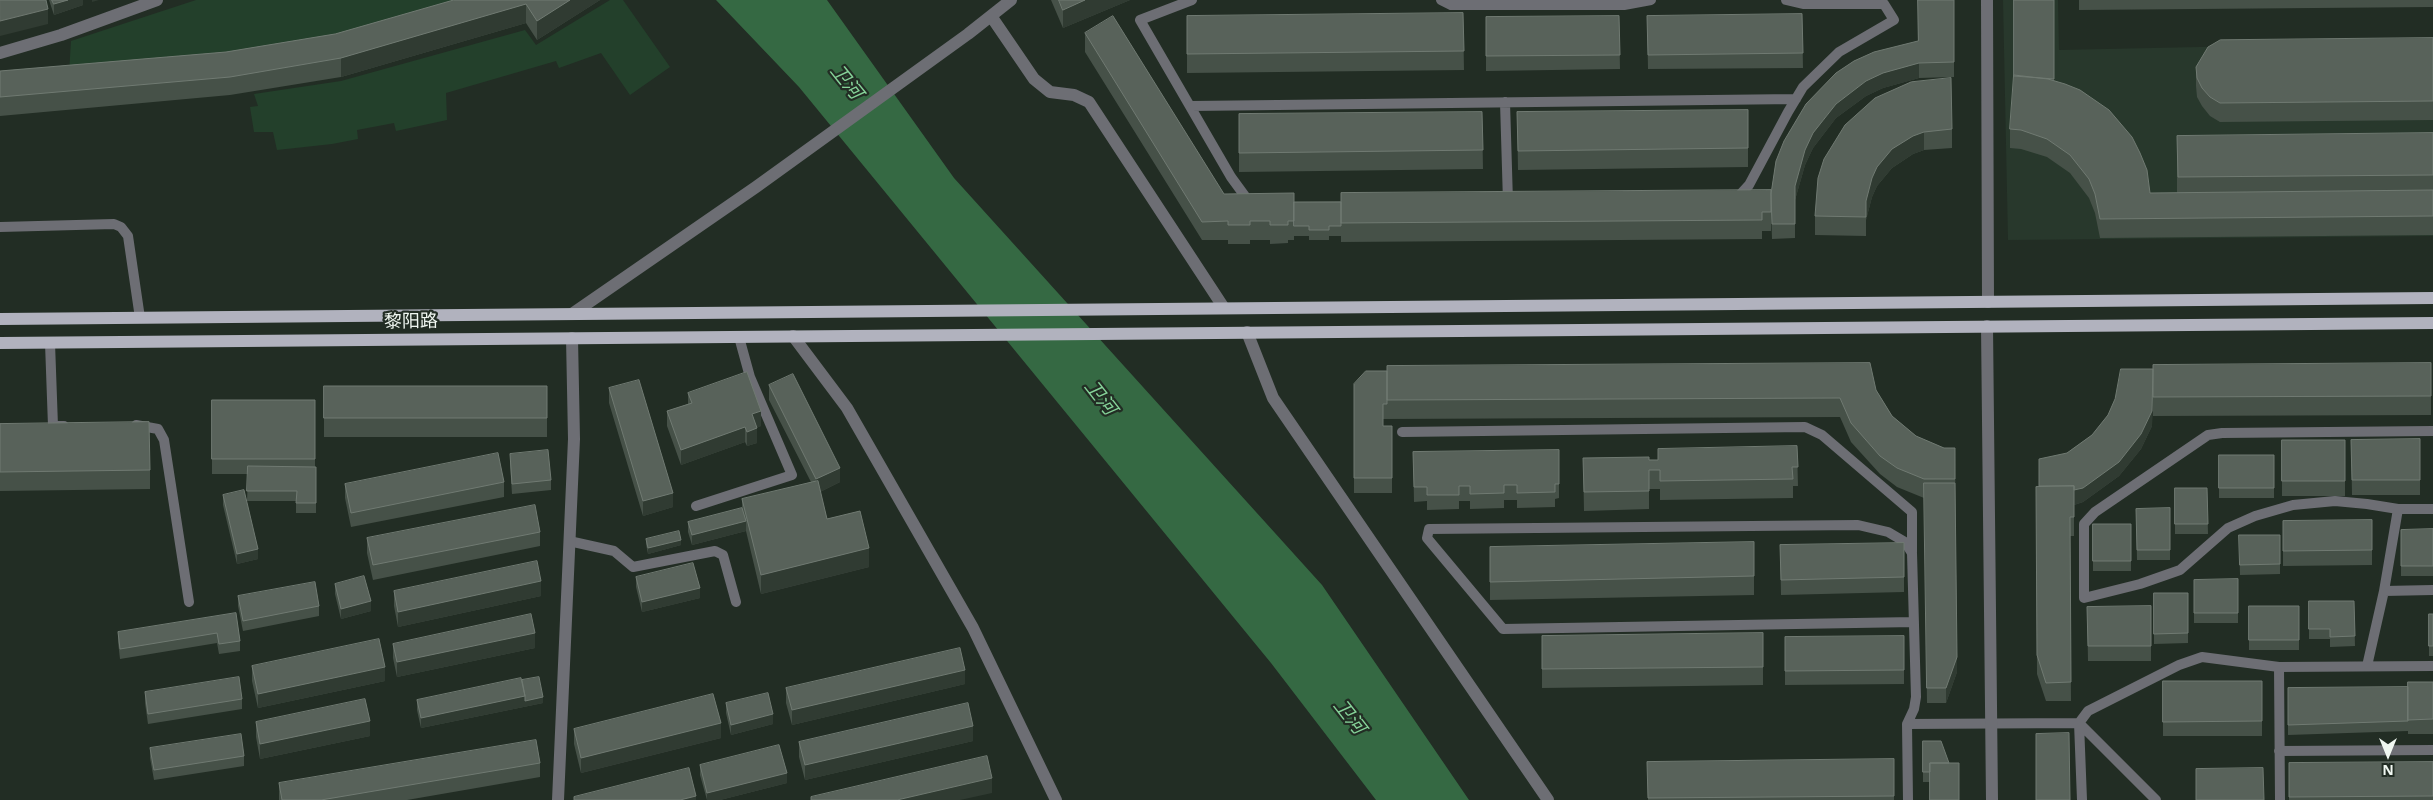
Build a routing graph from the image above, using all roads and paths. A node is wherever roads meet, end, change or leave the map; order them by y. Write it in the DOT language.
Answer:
graph roads {
  1 [pos="155,0"];
  2 [pos="1011,0"];
  3 [pos="1192,0"];
  4 [pos="1441,0"];
  5 [pos="1651,0"];
  6 [pos="1786,0"];
  7 [pos="1988,0"];
  8 [pos="991,16"];
  9 [pos="0,53"];
  10 [pos="1796,99"];
  11 [pos="1505,102"];
  12 [pos="1191,106"];
  13 [pos="1719,197"];
  14 [pos="1508,202"];
  15 [pos="1258,206"];
  16 [pos="0,228"];
  17 [pos="2433,298"];
  18 [pos="1988,302"];
  19 [pos="1218,308"];
  20 [pos="572,314"];
  21 [pos="140,318"];
  22 [pos="0,319"];
  23 [pos="2433,322"];
  24 [pos="1987,326"];
  25 [pos="1247,332"];
  26 [pos="793,336"];
  27 [pos="739,337"];
  28 [pos="572,338"];
  29 [pos="0,343"];
  30 [pos="50,343"];
  31 [pos="126,425"];
  32 [pos="71,426"];
  33 [pos="2433,431"];
  34 [pos="1402,432"];
  35 [pos="696,506"];
  36 [pos="2398,509"];
  37 [pos="2433,510"];
  38 [pos="569,541"];
  39 [pos="1912,553"];
  40 [pos="2433,590"];
  41 [pos="2384,591"];
  42 [pos="189,602"];
  43 [pos="736,602"];
  44 [pos="1914,622"];
  45 [pos="2367,666"];
  46 [pos="2433,666"];
  47 [pos="2279,667"];
  48 [pos="1991,723"];
  49 [pos="2079,723"];
  50 [pos="1907,724"];
  51 [pos="2433,750"];
  52 [pos="2280,751"];
  53 [pos="558,800"];
  54 [pos="1056,800"];
  55 [pos="1548,800"];
  56 [pos="1908,800"];
  57 [pos="1992,800"];
  58 [pos="2082,800"];
  59 [pos="2156,800"];
  60 [pos="2280,800"];
  1 -- 9 [label="street"];
  2 -- 8 [label="street"];
  3 -- 12 [label="lane"];
  4 -- 5 [label="lane"];
  6 -- 10 [label="lane"];
  7 -- 18 [label="street"];
  8 -- 19 [label="street"];
  8 -- 20 [label="street"];
  10 -- 11 [label="lane"];
  10 -- 13 [label="lane"];
  11 -- 12 [label="lane"];
  11 -- 14 [label="lane"];
  12 -- 15 [label="lane"];
  16 -- 21 [label="lane"];
  17 -- 18 [label="main road, 黎阳路"];
  18 -- 19 [label="main road, 黎阳路"];
  19 -- 20 [label="main road, 黎阳路"];
  20 -- 21 [label="main road, 黎阳路"];
  21 -- 22 [label="main road, 黎阳路"];
  23 -- 24 [label="main road, 黎阳路"];
  24 -- 25 [label="main road, 黎阳路"];
  24 -- 48 [label="street"];
  25 -- 26 [label="main road, 黎阳路"];
  25 -- 55 [label="street"];
  26 -- 27 [label="main road, 黎阳路"];
  26 -- 54 [label="street"];
  27 -- 28 [label="main road, 黎阳路"];
  27 -- 35 [label="lane"];
  28 -- 30 [label="main road, 黎阳路"];
  28 -- 38 [label="street"];
  29 -- 30 [label="main road, 黎阳路"];
  30 -- 32 [label="lane"];
  31 -- 42 [label="lane"];
  33 -- 36 [label="lane"];
  34 -- 39 [label="lane"];
  36 -- 37 [label="lane"];
  36 -- 41 [label="lane"];
  38 -- 43 [label="lane"];
  38 -- 53 [label="street"];
  39 -- 44 [label="lane"];
  39 -- 44 [label="lane"];
  40 -- 41 [label="lane"];
  41 -- 45 [label="lane"];
  44 -- 50 [label="lane"];
  45 -- 46 [label="lane"];
  45 -- 47 [label="lane"];
  47 -- 49 [label="lane"];
  47 -- 52 [label="lane"];
  48 -- 49 [label="lane"];
  48 -- 50 [label="lane"];
  48 -- 57 [label="street"];
  49 -- 58 [label="lane"];
  49 -- 59 [label="lane"];
  50 -- 56 [label="lane"];
  51 -- 52 [label="lane"];
  52 -- 60 [label="lane"];
}
